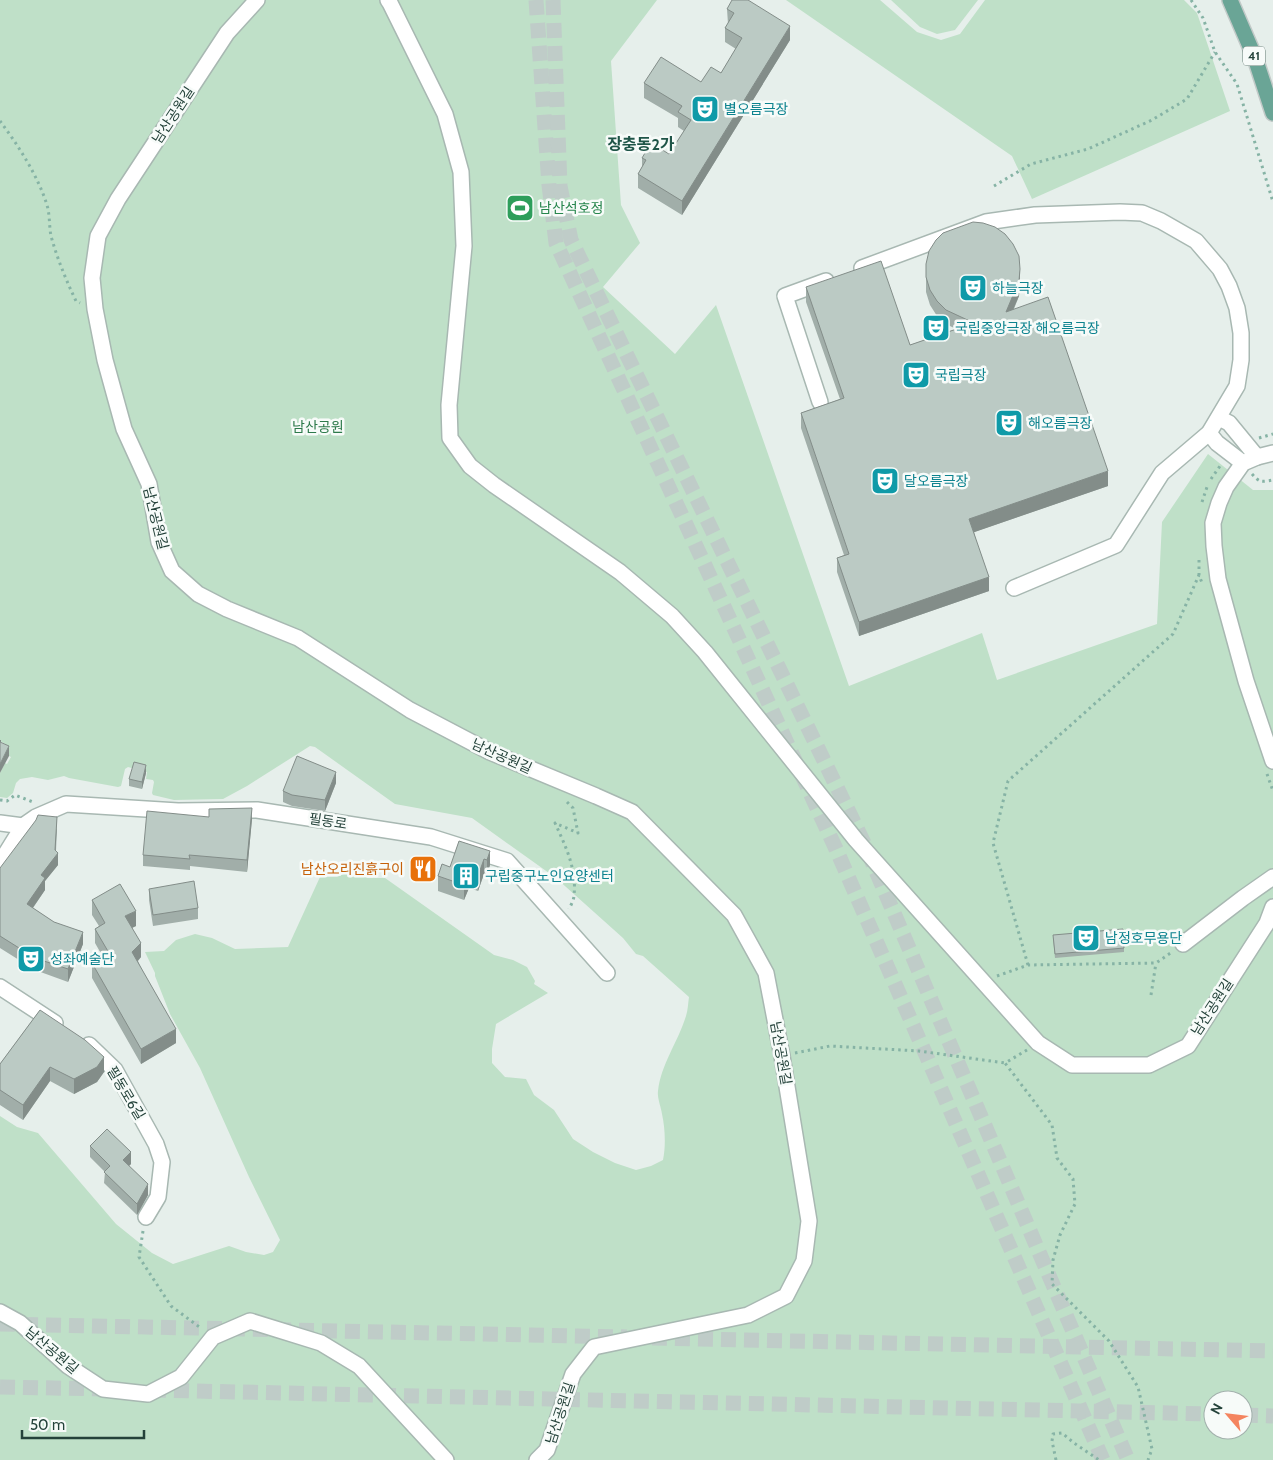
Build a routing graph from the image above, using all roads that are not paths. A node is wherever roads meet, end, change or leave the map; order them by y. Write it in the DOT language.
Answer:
graph roads {
  1 [pos="257,0"];
  2 [pos="388,0"];
  3 [pos="1230,0"];
  4 [pos="1273,113"];
  5 [pos="820,402"];
  6 [pos="1220,418"];
  7 [pos="1209,434"];
  8 [pos="1273,453"];
  9 [pos="1250,460"];
  10 [pos="1014,588"];
  11 [pos="1273,761"];
  12 [pos="0,823"];
  13 [pos="23,826"];
  14 [pos="0,863"];
  15 [pos="1273,877"];
  16 [pos="1273,907"];
  17 [pos="1183,944"];
  18 [pos="607,973"];
  19 [pos="0,987"];
  20 [pos="65,1029"];
  21 [pos="78,1038"];
  22 [pos="146,1218"];
  23 [pos="0,1312"];
  24 [pos="446,1460"];
  25 [pos="537,1460"];
  1 -- 25 [label="street, 남산공원길"];
  2 -- 16 [label="street, 남산공원길"];
  3 -- 4 [label="main road, 41"];
  5 -- 6 [label="street"];
  6 -- 7 [label="street"];
  6 -- 9 [label="street"];
  7 -- 9 [label="street"];
  7 -- 10 [label="street"];
  8 -- 9 [label="street"];
  9 -- 11 [label="street"];
  12 -- 13 [label="street"];
  13 -- 14 [label="street"];
  13 -- 18 [label="street, 필동로"];
  15 -- 17 [label="street"];
  19 -- 20 [label="street"];
  21 -- 22 [label="street, 필동로6길"];
  23 -- 24 [label="street, 남산공원길"];
}
